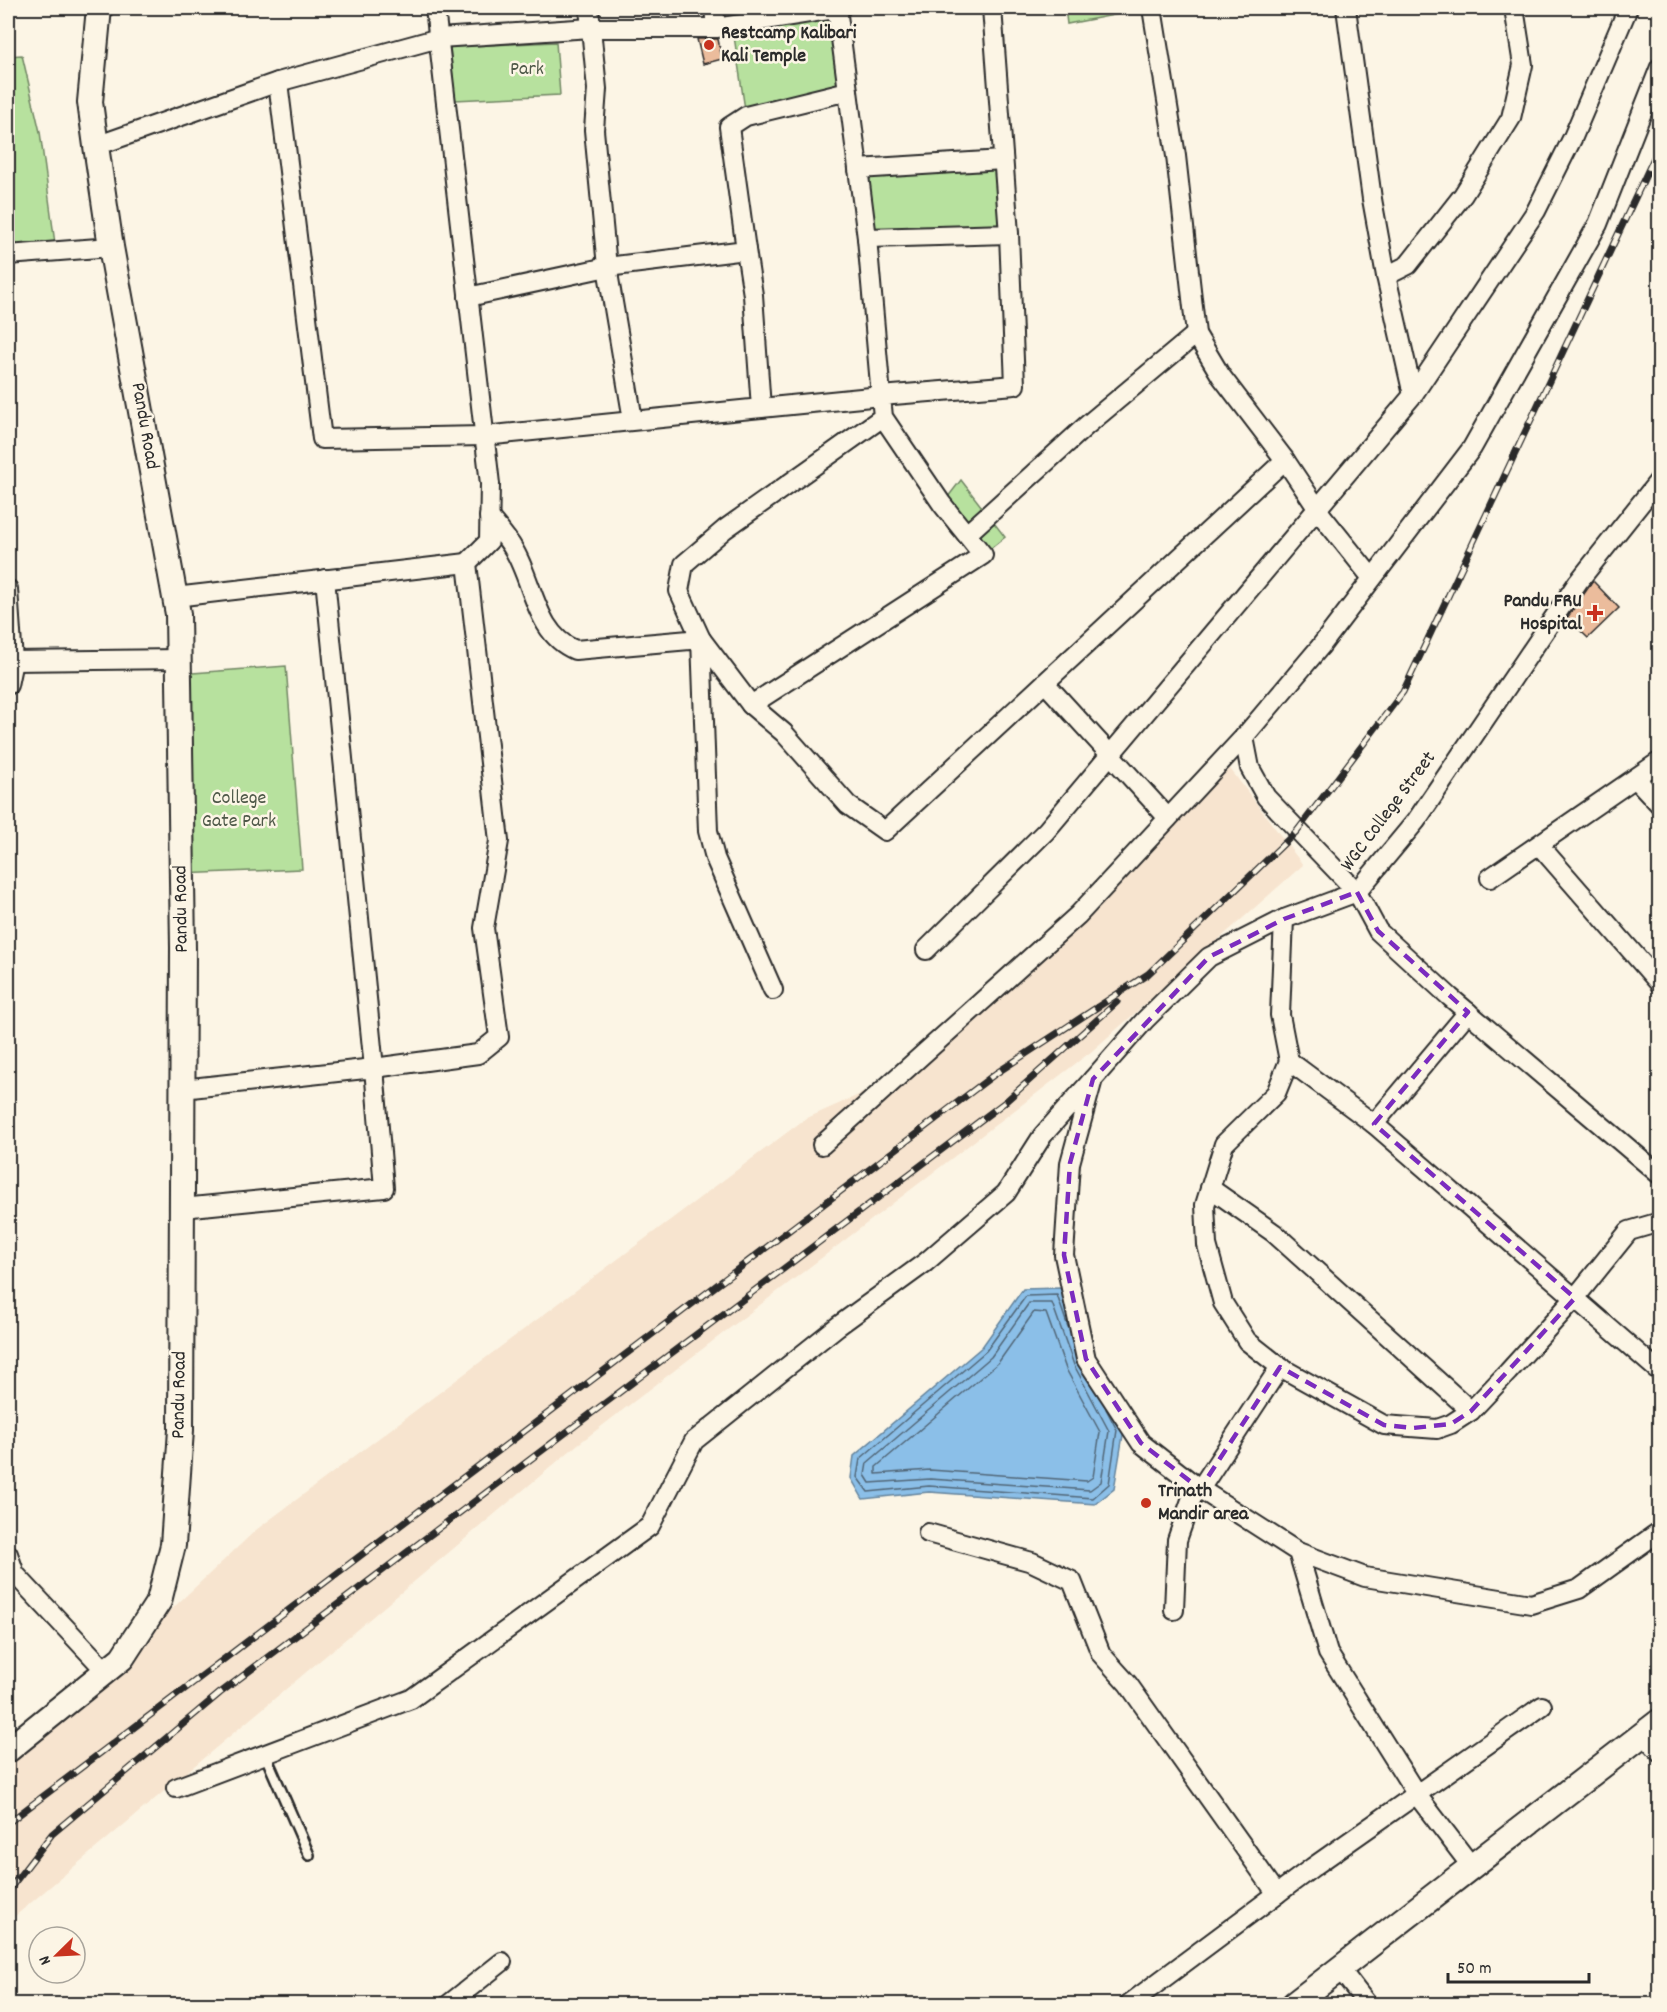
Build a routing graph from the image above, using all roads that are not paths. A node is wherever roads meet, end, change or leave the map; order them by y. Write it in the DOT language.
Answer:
graph roads {
  1 [pos="99,8"];
  2 [pos="435,8"];
  3 [pos="589,8"];
  4 [pos="714,8"];
  5 [pos="838,8"];
  6 [pos="992,8"];
  7 [pos="1152,8"];
  8 [pos="1346,8"];
  9 [pos="1514,8"];
  10 [pos="1628,8"];
  11 [pos="591,28"];
  12 [pos="716,28"];
  13 [pos="439,38"];
  14 [pos="1659,67"];
  15 [pos="278,82"];
  16 [pos="848,90"];
  17 [pos="96,146"];
  18 [pos="1003,160"];
  19 [pos="858,169"];
  20 [pos="1009,234"];
  21 [pos="867,238"];
  22 [pos="111,247"];
  23 [pos="746,250"];
  24 [pos="8,255"];
  25 [pos="607,267"];
  26 [pos="1386,276"];
  27 [pos="468,297"];
  28 [pos="1196,334"];
  29 [pos="1413,395"];
  30 [pos="880,396"];
  31 [pos="761,408"];
  32 [pos="883,417"];
  33 [pos="633,420"];
  34 [pos="484,436"];
  35 [pos="1285,460"];
  36 [pos="1659,479"];
  37 [pos="1317,508"];
  38 [pos="489,517"];
  39 [pos="967,534"];
  40 [pos="467,563"];
  41 [pos="1372,578"];
  42 [pos="325,579"];
  43 [pos="8,589"];
  44 [pos="175,597"];
  45 [pos="701,639"];
  46 [pos="178,659"];
  47 [pos="13,661"];
  48 [pos="1045,683"];
  49 [pos="8,685"];
  50 [pos="751,705"];
  51 [pos="1244,737"];
  52 [pos="1110,756"];
  53 [pos="1659,761"];
  54 [pos="1636,778"];
  55 [pos="1659,805"];
  56 [pos="1168,818"];
  57 [pos="1539,845"];
  58 [pos="1490,878"];
  59 [pos="1357,892"];
  60 [pos="1284,920"];
  61 [pos="926,950"];
  62 [pos="1659,984"];
  63 [pos="773,990"];
  64 [pos="1468,1012"];
  65 [pos="1289,1061"];
  66 [pos="374,1068"];
  67 [pos="1093,1079"];
  68 [pos="182,1089"];
  69 [pos="1374,1124"];
  70 [pos="822,1145"];
  71 [pos="1659,1175"];
  72 [pos="1210,1188"];
  73 [pos="182,1208"];
  74 [pos="1659,1222"];
  75 [pos="1575,1298"];
  76 [pos="1280,1367"];
  77 [pos="1659,1372"];
  78 [pos="1472,1411"];
  79 [pos="1198,1487"];
  80 [pos="1659,1531"];
  81 [pos="928,1533"];
  82 [pos="1298,1552"];
  83 [pos="8,1554"];
  84 [pos="1174,1610"];
  85 [pos="106,1671"];
  86 [pos="1542,1706"];
  87 [pos="1651,1727"];
  88 [pos="8,1750"];
  89 [pos="1659,1752"];
  90 [pos="265,1754"];
  91 [pos="176,1788"];
  92 [pos="1417,1795"];
  93 [pos="309,1855"];
  94 [pos="1472,1867"];
  95 [pos="1277,1894"];
  96 [pos="502,1962"];
  97 [pos="1340,1969"];
  98 [pos="448,2004"];
  99 [pos="1129,2004"];
  100 [pos="1294,2004"];
  101 [pos="1367,2004"];
  1 -- 17 [label="street, Pandu Road"];
  2 -- 13 [label="street"];
  3 -- 11 [label="street"];
  4 -- 12 [label="street"];
  5 -- 12 [label="street"];
  5 -- 16 [label="street"];
  6 -- 18 [label="street"];
  7 -- 28 [label="street"];
  8 -- 26 [label="street"];
  9 -- 26 [label="street"];
  10 -- 29 [label="street"];
  11 -- 12 [label="street"];
  11 -- 13 [label="street"];
  11 -- 25 [label="street"];
  13 -- 15 [label="street"];
  13 -- 27 [label="street"];
  14 -- 41 [label="street"];
  15 -- 17 [label="street"];
  15 -- 34 [label="street"];
  16 -- 19 [label="street"];
  16 -- 23 [label="street"];
  17 -- 22 [label="street, Pandu Road"];
  18 -- 19 [label="street"];
  18 -- 20 [label="street"];
  19 -- 21 [label="street"];
  20 -- 21 [label="street"];
  20 -- 30 [label="street"];
  21 -- 30 [label="street"];
  22 -- 24 [label="street"];
  22 -- 44 [label="street, Pandu Road"];
  23 -- 25 [label="street"];
  23 -- 31 [label="street"];
  25 -- 27 [label="street"];
  25 -- 33 [label="street"];
  26 -- 29 [label="street"];
  27 -- 34 [label="street"];
  28 -- 35 [label="street"];
  28 -- 39 [label="street"];
  29 -- 37 [label="street"];
  30 -- 31 [label="street"];
  30 -- 32 [label="street"];
  31 -- 33 [label="street"];
  32 -- 39 [label="street"];
  32 -- 45 [label="street"];
  33 -- 34 [label="street"];
  34 -- 38 [label="street"];
  35 -- 37 [label="street"];
  35 -- 48 [label="street"];
  36 -- 59 [label="street, WGC College Street"];
  37 -- 41 [label="street"];
  37 -- 52 [label="street"];
  38 -- 40 [label="street"];
  38 -- 45 [label="street"];
  39 -- 50 [label="street"];
  40 -- 42 [label="street"];
  40 -- 66 [label="street"];
  41 -- 51 [label="street"];
  42 -- 44 [label="street"];
  42 -- 66 [label="street"];
  43 -- 47 [label="street"];
  44 -- 46 [label="street, Pandu Road"];
  45 -- 50 [label="street"];
  45 -- 63 [label="street"];
  46 -- 47 [label="street"];
  46 -- 68 [label="street, Pandu Road"];
  47 -- 49 [label="street"];
  48 -- 50 [label="street"];
  48 -- 52 [label="street"];
  51 -- 56 [label="street"];
  51 -- 59 [label="street"];
  52 -- 56 [label="street"];
  52 -- 61 [label="street"];
  53 -- 54 [label="street"];
  54 -- 55 [label="street"];
  54 -- 57 [label="street"];
  56 -- 70 [label="street"];
  57 -- 58 [label="street"];
  57 -- 62 [label="street"];
  59 -- 60 [label="street"];
  59 -- 64 [label="street, WGC College Street"];
  60 -- 65 [label="street"];
  60 -- 67 [label="street"];
  64 -- 69 [label="street"];
  64 -- 71 [label="street, WGC College Street"];
  65 -- 69 [label="street"];
  65 -- 72 [label="street"];
  66 -- 68 [label="street"];
  66 -- 73 [label="street"];
  67 -- 79 [label="street"];
  67 -- 90 [label="street"];
  68 -- 73 [label="street, Pandu Road"];
  69 -- 75 [label="street"];
  72 -- 76 [label="street"];
  72 -- 78 [label="street"];
  73 -- 85 [label="street, Pandu Road"];
  74 -- 75 [label="street"];
  75 -- 77 [label="street"];
  75 -- 78 [label="street"];
  76 -- 78 [label="street"];
  76 -- 79 [label="street"];
  79 -- 82 [label="street"];
  79 -- 84 [label="street"];
  80 -- 82 [label="street"];
  81 -- 95 [label="street"];
  82 -- 92 [label="street"];
  83 -- 85 [label="street"];
  85 -- 88 [label="street, Pandu Road"];
  86 -- 92 [label="street"];
  87 -- 89 [label="street"];
  87 -- 94 [label="street"];
  90 -- 91 [label="street"];
  90 -- 93 [label="lane"];
  92 -- 94 [label="street"];
  92 -- 95 [label="street"];
  94 -- 97 [label="street"];
  95 -- 99 [label="street"];
  96 -- 98 [label="street"];
  97 -- 100 [label="street"];
  97 -- 101 [label="street"];
}
